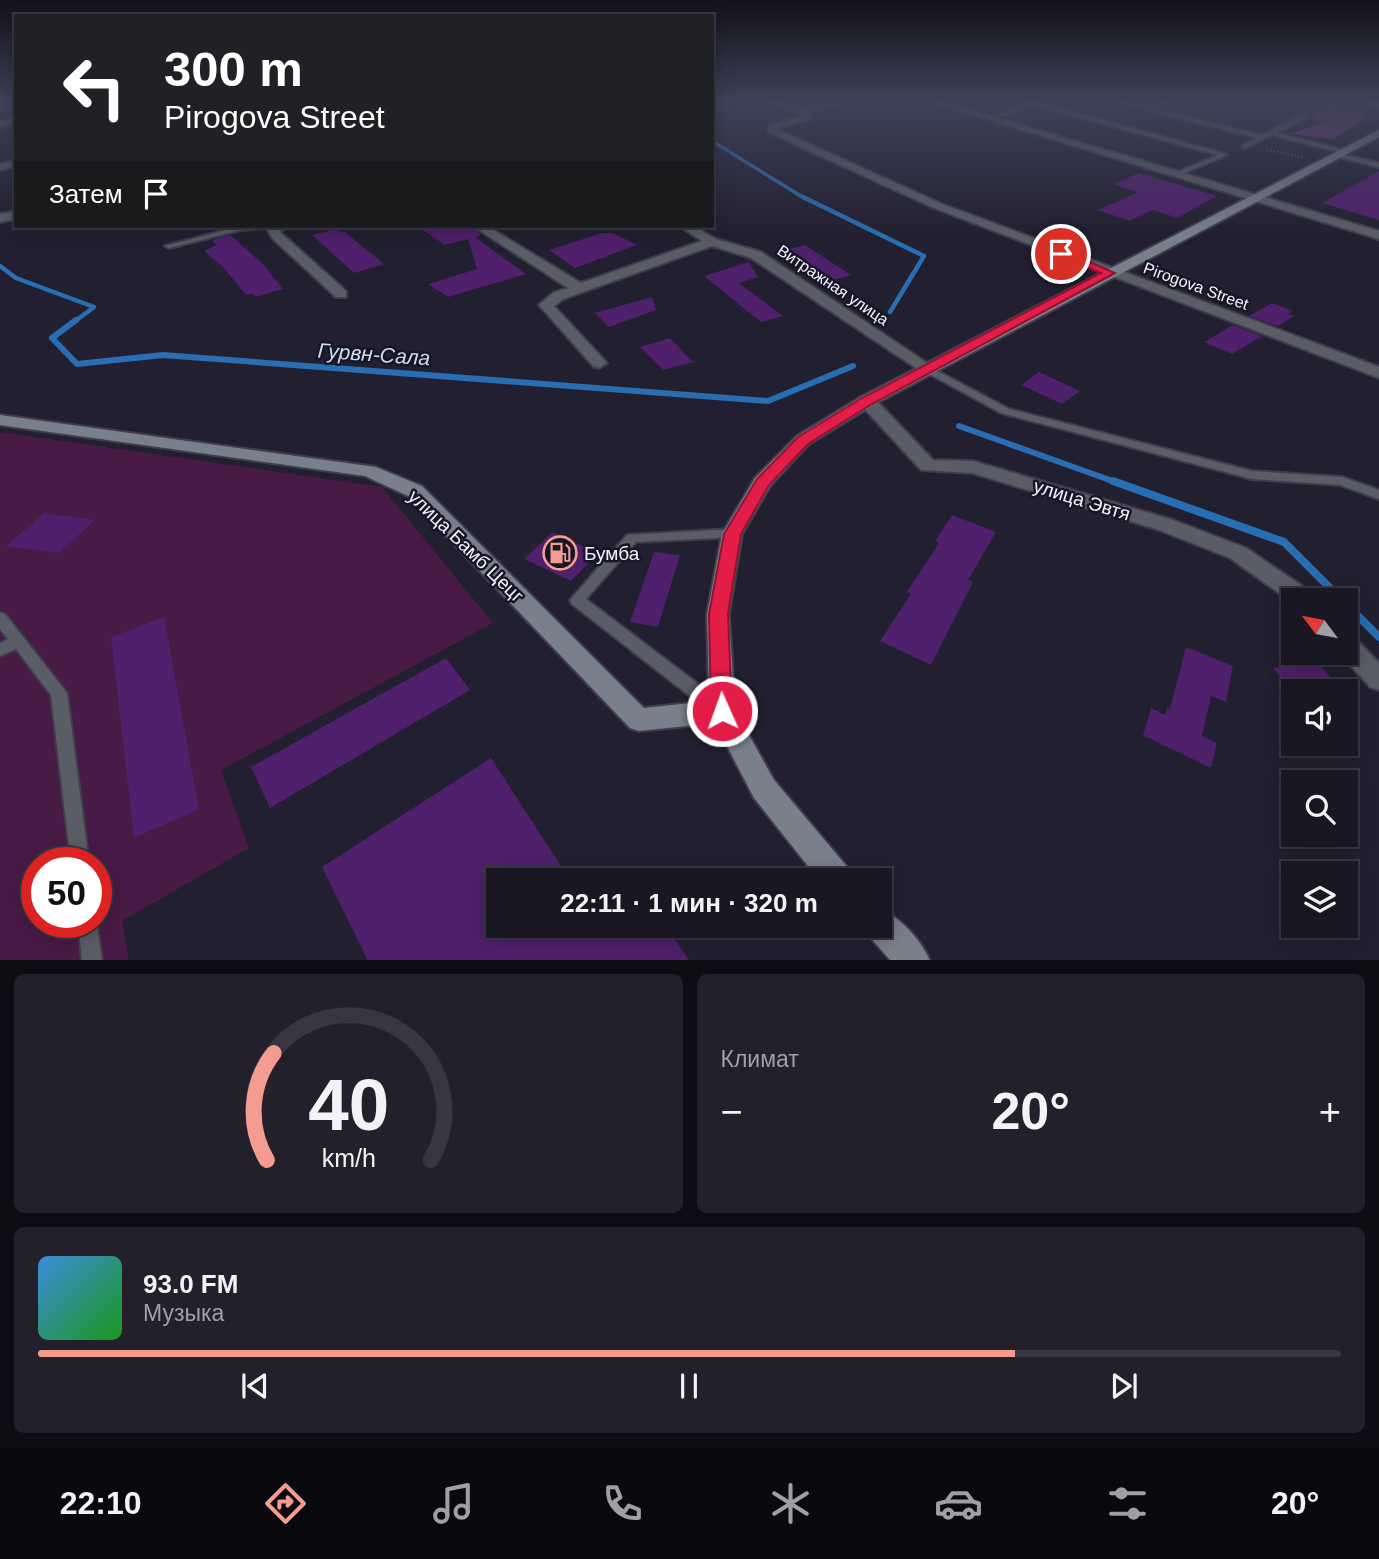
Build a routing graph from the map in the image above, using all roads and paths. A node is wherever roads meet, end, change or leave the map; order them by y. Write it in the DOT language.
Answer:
graph roads {
  1 [pos="806,146"];
  2 [pos="1084,146"];
  3 [pos="1190,146"];
  4 [pos="1313,146"];
  5 [pos="1353,146"];
  6 [pos="1339,153"];
  7 [pos="1379,165"];
  8 [pos="1177,174"];
  9 [pos="1255,197"];
  10 [pos="263,228"];
  11 [pos="275,228"];
  12 [pos="482,228"];
  13 [pos="688,228"];
  14 [pos="1379,235"];
  15 [pos="712,242"];
  16 [pos="169,246"];
  17 [pos="1110,273"];
  18 [pos="580,289"];
  19 [pos="341,295"];
  20 [pos="599,363"];
  21 [pos="928,369"];
  22 [pos="1379,373"];
  23 [pos="867,401"];
  24 [pos="0,421"];
  25 [pos="1379,495"];
  26 [pos="732,534"];
  27 [pos="1289,588"];
  28 [pos="0,618"];
  29 [pos="18,641"];
  30 [pos="0,650"];
  31 [pos="1358,657"];
  32 [pos="1379,680"];
  33 [pos="722,711"];
  34 [pos="78,847"];
  35 [pos="828,868"];
  36 [pos="90,938"];
  37 [pos="892,938"];
  38 [pos="92,960"];
  39 [pos="913,960"];
  1 -- 17 [label="street, Pirogova Street"];
  2 -- 8 [label="street"];
  3 -- 8 [label="lane"];
  4 -- 6 [label="lane"];
  5 -- 6 [label="main road"];
  6 -- 7 [label="lane"];
  6 -- 9 [label="main road"];
  8 -- 9 [label="street"];
  9 -- 14 [label="street"];
  9 -- 17 [label="main road"];
  10 -- 16 [label="lane"];
  11 -- 19 [label="street"];
  12 -- 18 [label="street"];
  13 -- 15 [label="street, Витражная улица"];
  15 -- 18 [label="street"];
  15 -- 21 [label="street, Витражная улица"];
  17 -- 21 [label="main road"];
  17 -- 22 [label="street, Pirogova Street"];
  18 -- 20 [label="street"];
  21 -- 23 [label="main road"];
  21 -- 25 [label="lane"];
  23 -- 26 [label="main road"];
  23 -- 27 [label="street, улица Эвтя"];
  24 -- 33 [label="main road, улица Бамб Цецг"];
  26 -- 33 [label="main road"];
  26 -- 33 [label="lane"];
  28 -- 29 [label="lane"];
  29 -- 30 [label="lane"];
  29 -- 34 [label="lane"];
  31 -- 32 [label="street"];
  33 -- 35 [label="main road"];
  36 -- 38 [label="lane"];
  37 -- 39 [label="main road"];
}
